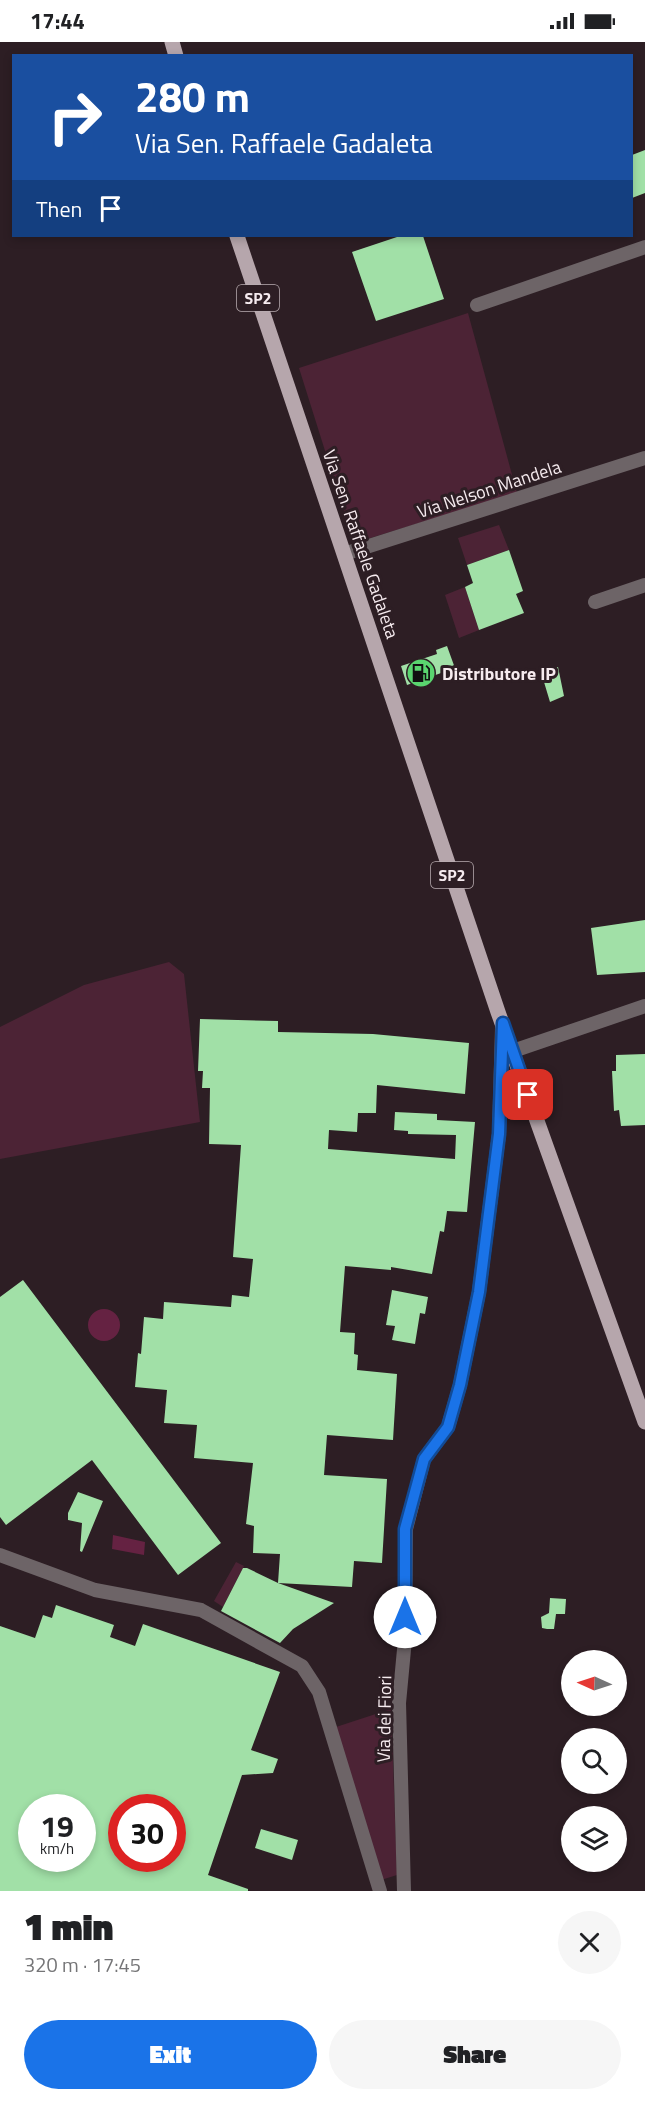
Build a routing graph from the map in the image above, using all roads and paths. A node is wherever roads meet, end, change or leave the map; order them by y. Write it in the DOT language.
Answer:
graph roads {
  1 [pos="237,237"];
  2 [pos="645,247"];
  3 [pos="477,305"];
  4 [pos="645,458"];
  5 [pos="344,554"];
  6 [pos="645,585"];
  7 [pos="595,602"];
  8 [pos="645,1006"];
  9 [pos="503,1023"];
  10 [pos="513,1051"];
  11 [pos="632,1387"];
  12 [pos="645,1400"];
  13 [pos="645,1422"];
  14 [pos="0,1555"];
  15 [pos="380,1891"];
  16 [pos="404,1891"];
  1 -- 5 [label="main road, Via Sen. Raffaele Gadaleta / SP2"];
  2 -- 3 [label="street"];
  4 -- 5 [label="street, Via Nelson Mandela"];
  5 -- 9 [label="main road, Via Sen. Raffaele Gadaleta / SP2"];
  6 -- 7 [label="street"];
  8 -- 10 [label="street"];
  9 -- 10 [label="main road, Via Sen. Raffaele Gadaleta / SP2"];
  9 -- 16 [label="street, Via dei Fiori"];
  10 -- 11 [label="main road, Via Sen. Raffaele Gadaleta / SP2"];
  11 -- 12 [label="main road, Via Sen. Raffaele Gadaleta / SP2"];
  11 -- 13 [label="main road, Via Sen. Raffaele Gadaleta / SP2"];
  14 -- 15 [label="street"];
}
